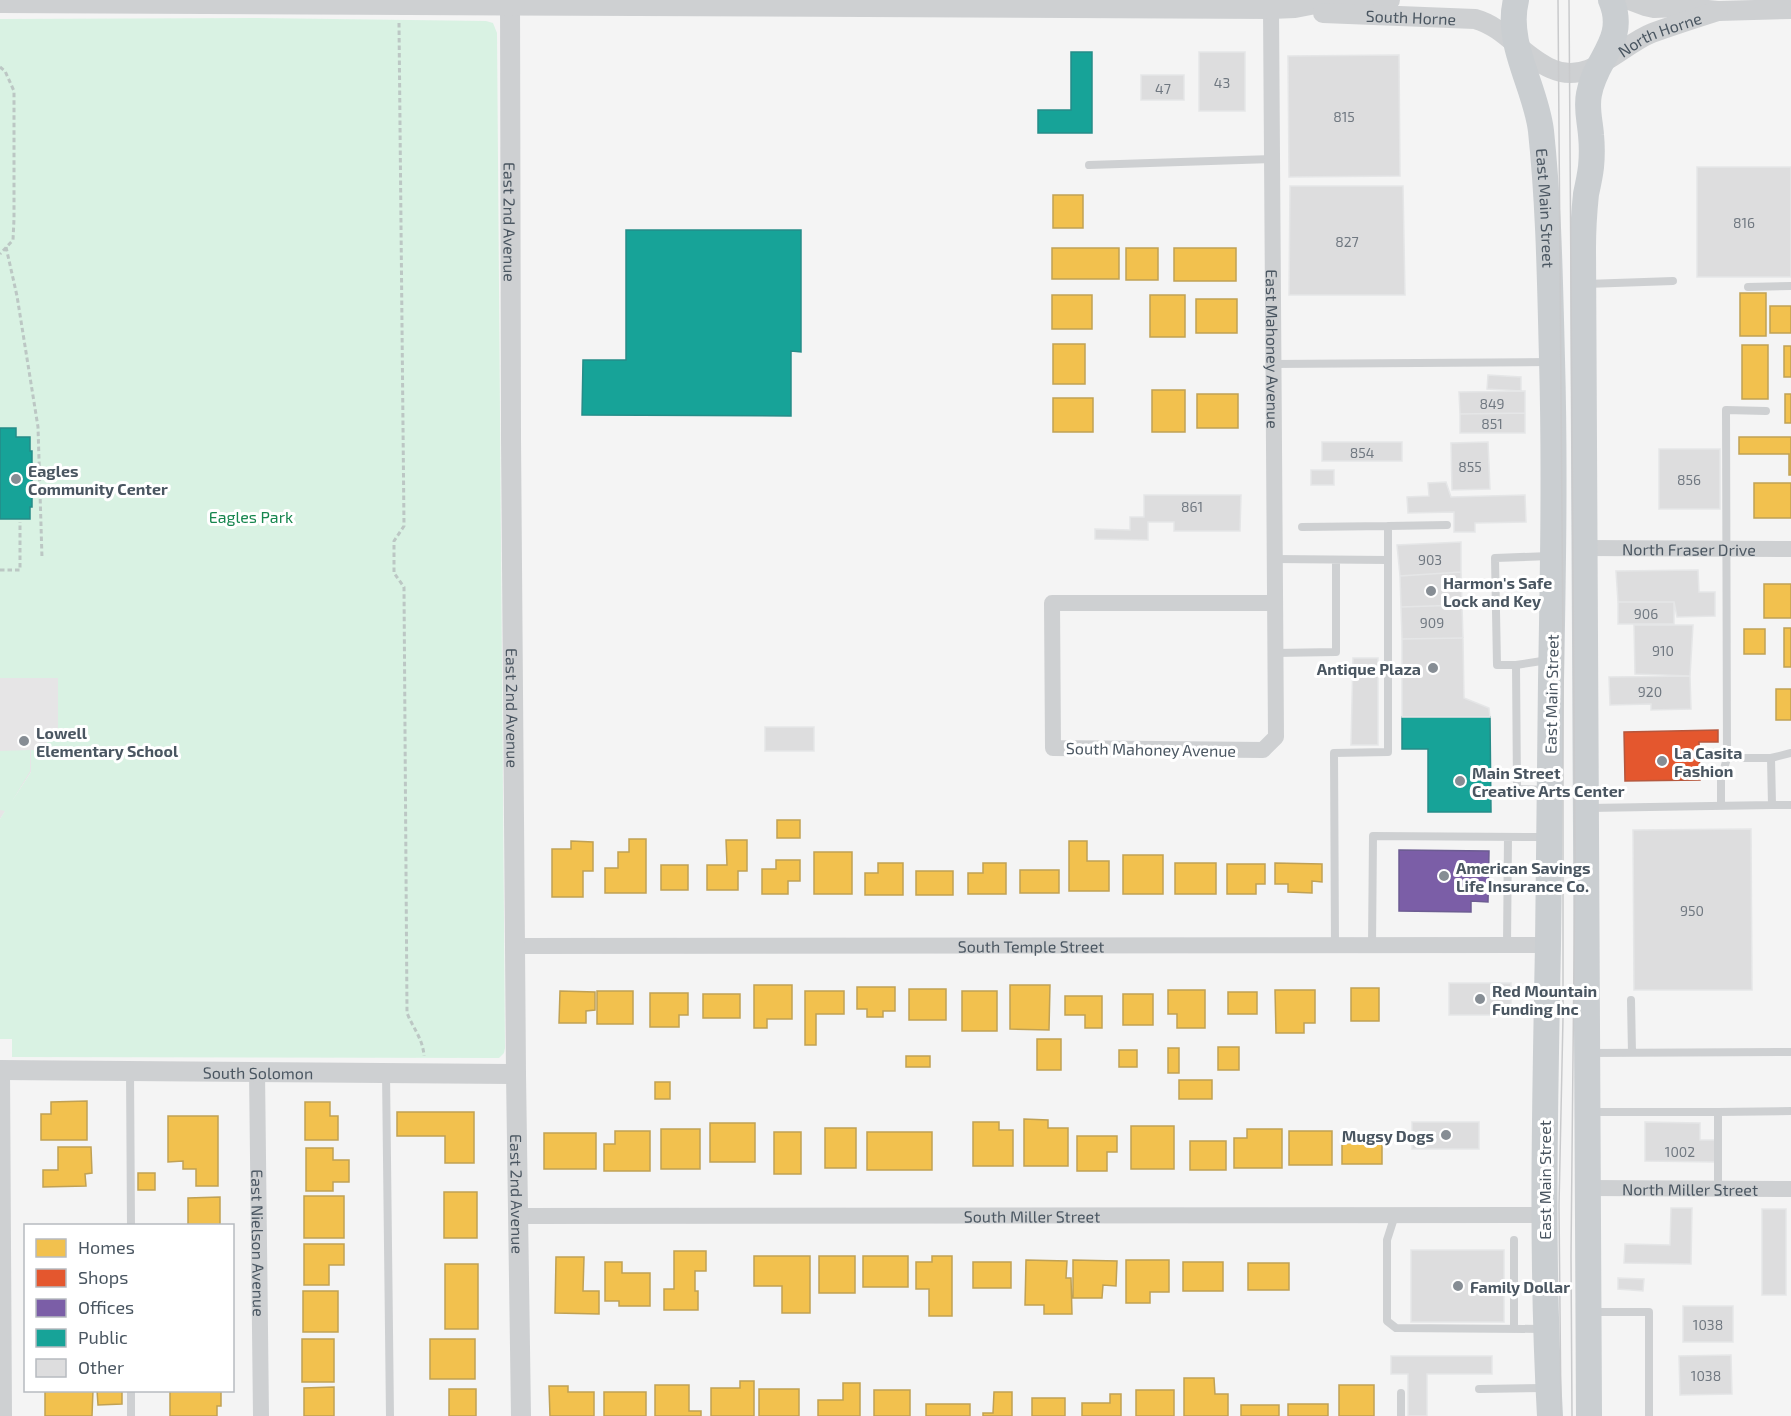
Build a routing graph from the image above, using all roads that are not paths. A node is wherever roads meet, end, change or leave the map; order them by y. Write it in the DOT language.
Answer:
graph roads {
  1 [pos="1390,0"];
  2 [pos="1516,0"];
  3 [pos="1611,0"];
  4 [pos="1629,0"];
  5 [pos="0,3"];
  6 [pos="510,3"];
  7 [pos="774,4"];
  8 [pos="1036,4"];
  9 [pos="1172,4"];
  10 [pos="1293,5"];
  11 [pos="1270,9"];
  12 [pos="1791,9"];
  13 [pos="1718,11"];
  14 [pos="1518,47"];
  15 [pos="1602,63"];
  16 [pos="1272,159"];
  17 [pos="1089,165"];
  18 [pos="1673,281"];
  19 [pos="1583,284"];
  20 [pos="1791,285"];
  21 [pos="1748,286"];
  22 [pos="1552,362"];
  23 [pos="1274,364"];
  24 [pos="1766,411"];
  25 [pos="1447,525"];
  26 [pos="1388,526"];
  27 [pos="1302,527"];
  28 [pos="1585,548"];
  29 [pos="1726,549"];
  30 [pos="1791,549"];
  31 [pos="1554,556"];
  32 [pos="1275,559"];
  33 [pos="1336,560"];
  34 [pos="1387,560"];
  35 [pos="1275,603"];
  36 [pos="1275,653"];
  37 [pos="1552,659"];
  38 [pos="1516,665"];
  39 [pos="1276,690"];
  40 [pos="1791,753"];
  41 [pos="1727,758"];
  42 [pos="1771,758"];
  43 [pos="1550,790"];
  44 [pos="1772,805"];
  45 [pos="1791,805"];
  46 [pos="1721,806"];
  47 [pos="1585,808"];
  48 [pos="1508,837"];
  49 [pos="1549,837"];
  50 [pos="1335,945"];
  51 [pos="1372,945"];
  52 [pos="1507,945"];
  53 [pos="1548,945"];
  54 [pos="515,946"];
  55 [pos="1631,1000"];
  56 [pos="1791,1052"];
  57 [pos="1587,1053"];
  58 [pos="1632,1053"];
  59 [pos="1,1070"];
  60 [pos="130,1071"];
  61 [pos="257,1071"];
  62 [pos="386,1072"];
  63 [pos="516,1074"];
  64 [pos="1791,1111"];
  65 [pos="1587,1112"];
  66 [pos="1718,1112"];
  67 [pos="1588,1188"];
  68 [pos="1718,1188"];
  69 [pos="1791,1189"];
  70 [pos="1395,1215"];
  71 [pos="1544,1215"];
  72 [pos="519,1216"];
  73 [pos="131,1224"];
  74 [pos="1514,1240"];
  75 [pos="1588,1312"];
  76 [pos="1514,1329"];
  77 [pos="1545,1329"];
  78 [pos="1548,1388"];
  79 [pos="1479,1389"];
  80 [pos="131,1392"];
  81 [pos="1401,1393"];
  82 [pos="4,1416"];
  83 [pos="131,1416"];
  84 [pos="261,1416"];
  85 [pos="390,1416"];
  86 [pos="521,1416"];
  87 [pos="1401,1416"];
  88 [pos="1550,1416"];
  89 [pos="1589,1416"];
  90 [pos="1648,1416"];
  1 -- 10 [label="street, South Horne"];
  2 -- 14 [label="main road, East Main Street"];
  3 -- 15 [label="main road, East Main Street"];
  4 -- 13 [label="street, North Horne"];
  5 -- 6 [label="street, South Horne"];
  6 -- 7 [label="street, South Horne"];
  6 -- 54 [label="street, East 2nd Avenue"];
  7 -- 8 [label="street, South Horne"];
  8 -- 9 [label="street, South Horne"];
  9 -- 11 [label="street, South Horne"];
  10 -- 11 [label="street, South Horne"];
  10 -- 14 [label="street, South Horne"];
  11 -- 16 [label="street, East Mahoney Avenue"];
  12 -- 13 [label="street, North Horne"];
  13 -- 15 [label="street, North Horne"];
  14 -- 15 [label="street, South Horne"];
  14 -- 22 [label="main road, East Main Street"];
  15 -- 19 [label="main road, East Main Street"];
  16 -- 17 [label="lane"];
  16 -- 23 [label="street, East Mahoney Avenue"];
  18 -- 19 [label="lane"];
  19 -- 28 [label="main road, East Main Street"];
  20 -- 21 [label="lane"];
  22 -- 23 [label="lane"];
  22 -- 31 [label="main road, East Main Street"];
  23 -- 32 [label="street, East Mahoney Avenue"];
  24 -- 29 [label="lane"];
  25 -- 26 [label="lane"];
  26 -- 27 [label="lane"];
  26 -- 34 [label="lane"];
  28 -- 29 [label="street, North Fraser Drive"];
  28 -- 47 [label="main road, East Main Street"];
  29 -- 30 [label="street, North Fraser Drive"];
  29 -- 41 [label="lane"];
  31 -- 37 [label="main road, East Main Street"];
  31 -- 38 [label="lane"];
  32 -- 33 [label="lane"];
  32 -- 35 [label="street, East Mahoney Avenue"];
  33 -- 34 [label="lane"];
  33 -- 36 [label="lane"];
  34 -- 50 [label="lane"];
  35 -- 36 [label="street, East Mahoney Avenue"];
  35 -- 39 [label="street, South Mahoney Avenue"];
  36 -- 39 [label="street, East Mahoney Avenue"];
  37 -- 38 [label="lane"];
  37 -- 43 [label="main road, East Main Street"];
  38 -- 43 [label="lane"];
  40 -- 42 [label="lane"];
  41 -- 42 [label="lane"];
  41 -- 46 [label="lane"];
  42 -- 44 [label="lane"];
  43 -- 49 [label="main road, East Main Street"];
  44 -- 45 [label="lane"];
  44 -- 46 [label="lane"];
  46 -- 47 [label="lane"];
  47 -- 57 [label="main road, East Main Street"];
  48 -- 49 [label="lane"];
  48 -- 51 [label="lane"];
  48 -- 52 [label="lane"];
  49 -- 53 [label="main road, East Main Street"];
  50 -- 51 [label="street, South Temple Street"];
  50 -- 54 [label="street, South Temple Street"];
  51 -- 52 [label="street, South Temple Street"];
  52 -- 53 [label="street, South Temple Street"];
  53 -- 71 [label="main road, East Main Street"];
  54 -- 63 [label="street, East 2nd Avenue"];
  55 -- 58 [label="lane"];
  56 -- 58 [label="lane"];
  57 -- 58 [label="lane"];
  57 -- 65 [label="main road, East Main Street"];
  59 -- 60 [label="street, South Solomon"];
  59 -- 82 [label="street"];
  60 -- 61 [label="street, South Solomon"];
  60 -- 73 [label="lane"];
  61 -- 62 [label="street, South Solomon"];
  61 -- 84 [label="street, East Nielson Avenue"];
  62 -- 63 [label="street, South Solomon"];
  62 -- 85 [label="lane"];
  63 -- 72 [label="street, East 2nd Avenue"];
  64 -- 66 [label="lane"];
  65 -- 66 [label="lane"];
  65 -- 67 [label="main road, East Main Street"];
  66 -- 68 [label="lane"];
  67 -- 68 [label="street, North Miller Street"];
  67 -- 75 [label="main road, East Main Street"];
  68 -- 69 [label="street, North Miller Street"];
  70 -- 71 [label="street, South Miller Street"];
  70 -- 72 [label="street, South Miller Street"];
  70 -- 76 [label="lane"];
  71 -- 77 [label="main road, East Main Street"];
  72 -- 86 [label="street, East 2nd Avenue"];
  74 -- 76 [label="lane"];
  75 -- 89 [label="main road, East Main Street"];
  75 -- 90 [label="lane"];
  76 -- 77 [label="lane"];
  77 -- 78 [label="main road, East Main Street"];
  78 -- 79 [label="lane"];
  78 -- 88 [label="main road, East Main Street"];
  80 -- 83 [label="lane"];
  81 -- 87 [label="lane"];
}
